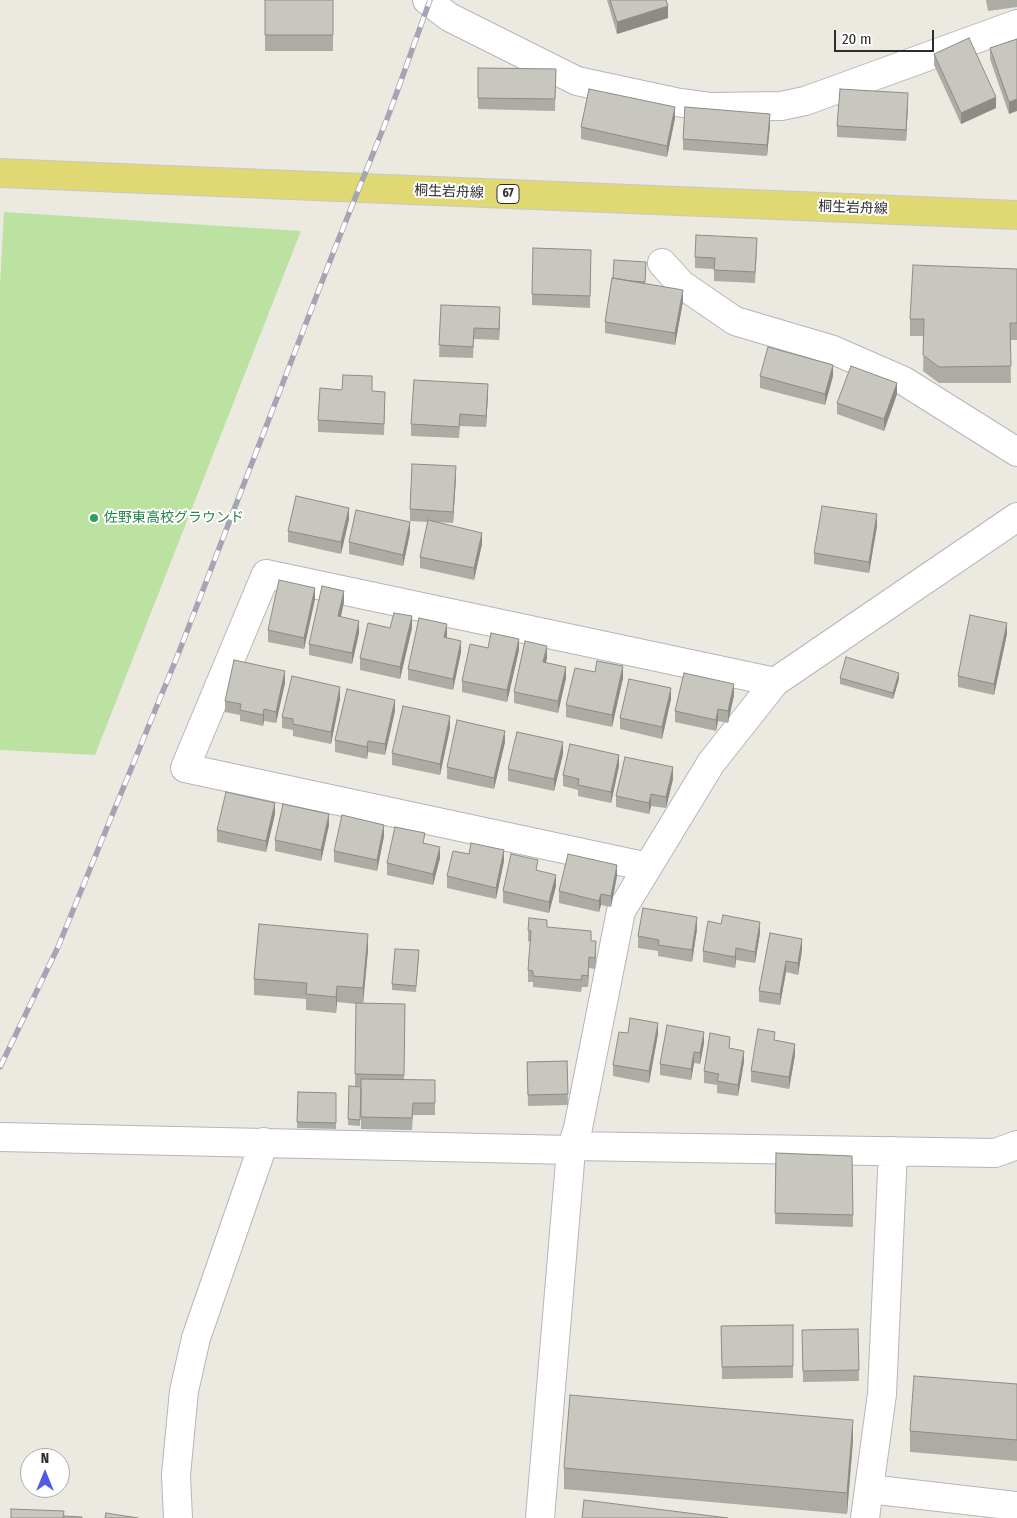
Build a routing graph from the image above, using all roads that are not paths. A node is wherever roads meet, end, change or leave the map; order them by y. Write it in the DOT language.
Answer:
graph roads {
  1 [pos="427,0"];
  2 [pos="1017,24"];
  3 [pos="0,173"];
  4 [pos="1017,215"];
  5 [pos="662,264"];
  6 [pos="1017,452"];
  7 [pos="1017,517"];
  8 [pos="775,682"];
  9 [pos="648,868"];
  10 [pos="0,1137"];
  11 [pos="264,1142"];
  12 [pos="572,1148"];
  13 [pos="893,1151"];
  14 [pos="1010,1151"];
  15 [pos="869,1488"];
  16 [pos="1017,1506"];
  17 [pos="178,1518"];
  18 [pos="540,1518"];
  19 [pos="865,1518"];
  1 -- 2 [label="street"];
  3 -- 4 [label="main road, 桐生岩舟線 / 67"];
  5 -- 6 [label="street"];
  7 -- 8 [label="street"];
  8 -- 9 [label="street"];
  8 -- 9 [label="street"];
  9 -- 12 [label="street"];
  10 -- 11 [label="street"];
  11 -- 12 [label="street"];
  11 -- 17 [label="street"];
  12 -- 13 [label="street"];
  12 -- 18 [label="street"];
  13 -- 14 [label="street"];
  13 -- 15 [label="street"];
  15 -- 16 [label="street"];
  15 -- 19 [label="street"];
}
